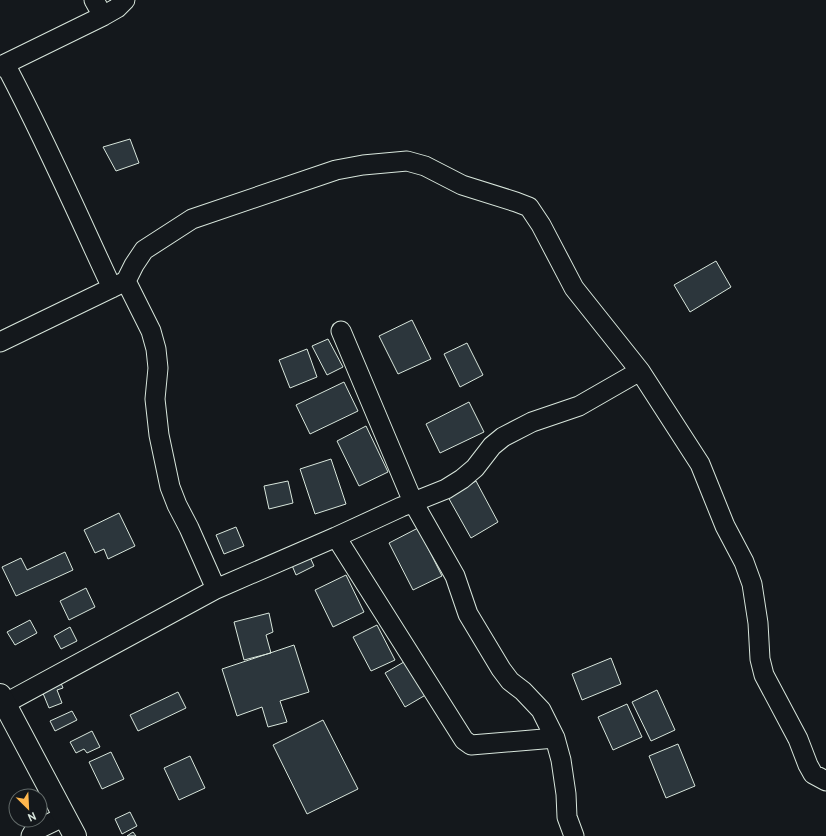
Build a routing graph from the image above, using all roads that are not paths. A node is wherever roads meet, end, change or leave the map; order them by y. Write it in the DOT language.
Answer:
graph roads {
  1 [pos="125,0"];
  2 [pos="99,8"];
  3 [pos="2,65"];
  4 [pos="119,285"];
  5 [pos="341,331"];
  6 [pos="0,342"];
  7 [pos="640,371"];
  8 [pos="413,502"];
  9 [pos="336,537"];
  10 [pos="216,589"];
  11 [pos="2,699"];
  12 [pos="555,738"];
  13 [pos="826,781"];
  14 [pos="65,816"];
  15 [pos="31,836"];
  16 [pos="75,836"];
  17 [pos="574,836"];
  1 -- 2 [label="street"];
  2 -- 3 [label="street"];
  3 -- 4 [label="street"];
  4 -- 6 [label="street"];
  4 -- 7 [label="street"];
  4 -- 10 [label="street"];
  5 -- 8 [label="street"];
  7 -- 8 [label="street"];
  7 -- 13 [label="street"];
  8 -- 9 [label="street"];
  8 -- 12 [label="street"];
  9 -- 10 [label="street"];
  9 -- 12 [label="street"];
  10 -- 11 [label="street"];
  11 -- 14 [label="main road"];
  12 -- 17 [label="street"];
  14 -- 15 [label="street"];
  14 -- 16 [label="main road"];
}
